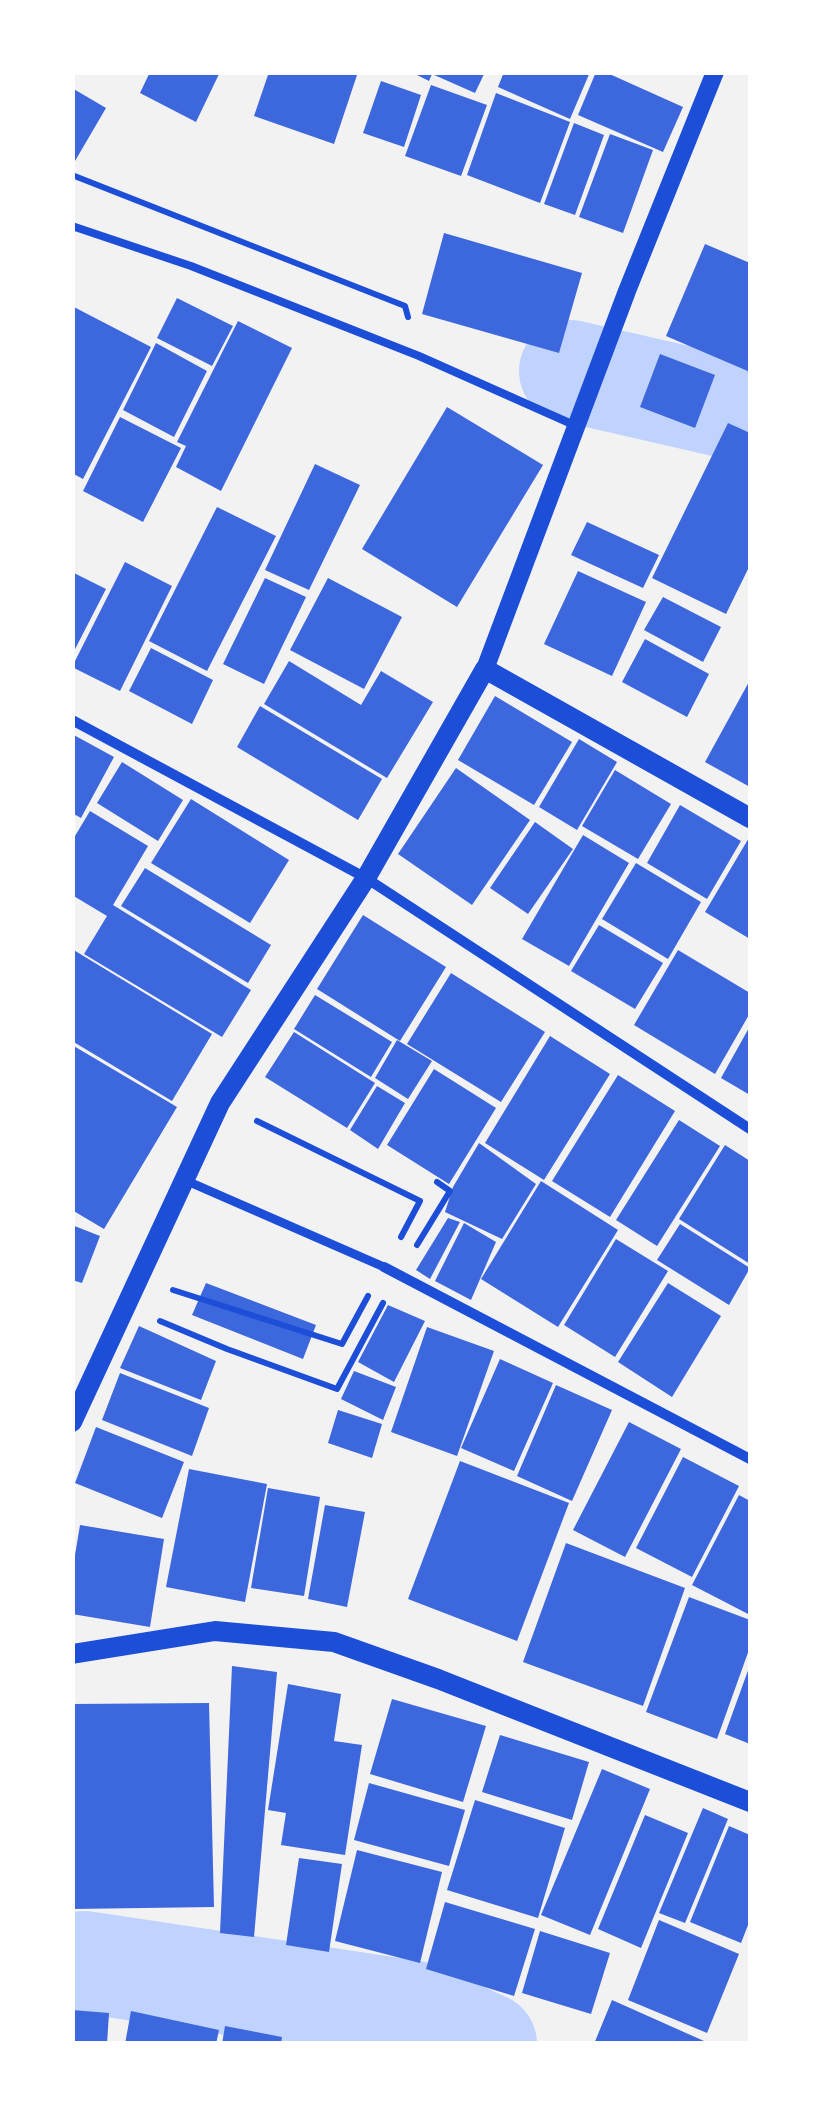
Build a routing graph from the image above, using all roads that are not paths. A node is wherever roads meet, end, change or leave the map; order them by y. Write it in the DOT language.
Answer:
graph roads {
  1 [pos="715,72"];
  2 [pos="72,226"];
  3 [pos="578,427"];
  4 [pos="485,669"];
  5 [pos="72,720"];
  6 [pos="750,818"];
  7 [pos="366,878"];
  8 [pos="750,1129"];
  9 [pos="184,1180"];
  10 [pos="384,1267"];
  11 [pos="72,1422"];
  12 [pos="750,1459"];
  13 [pos="72,1654"];
  14 [pos="750,1802"];
  1 -- 3 [label="street"];
  2 -- 3 [label="lane"];
  3 -- 4 [label="street"];
  4 -- 6 [label="main road"];
  4 -- 7 [label="main road"];
  5 -- 7 [label="street"];
  7 -- 8 [label="street"];
  7 -- 9 [label="main road"];
  9 -- 10 [label="street"];
  9 -- 11 [label="main road"];
  10 -- 12 [label="street"];
  13 -- 14 [label="main road"];
}
